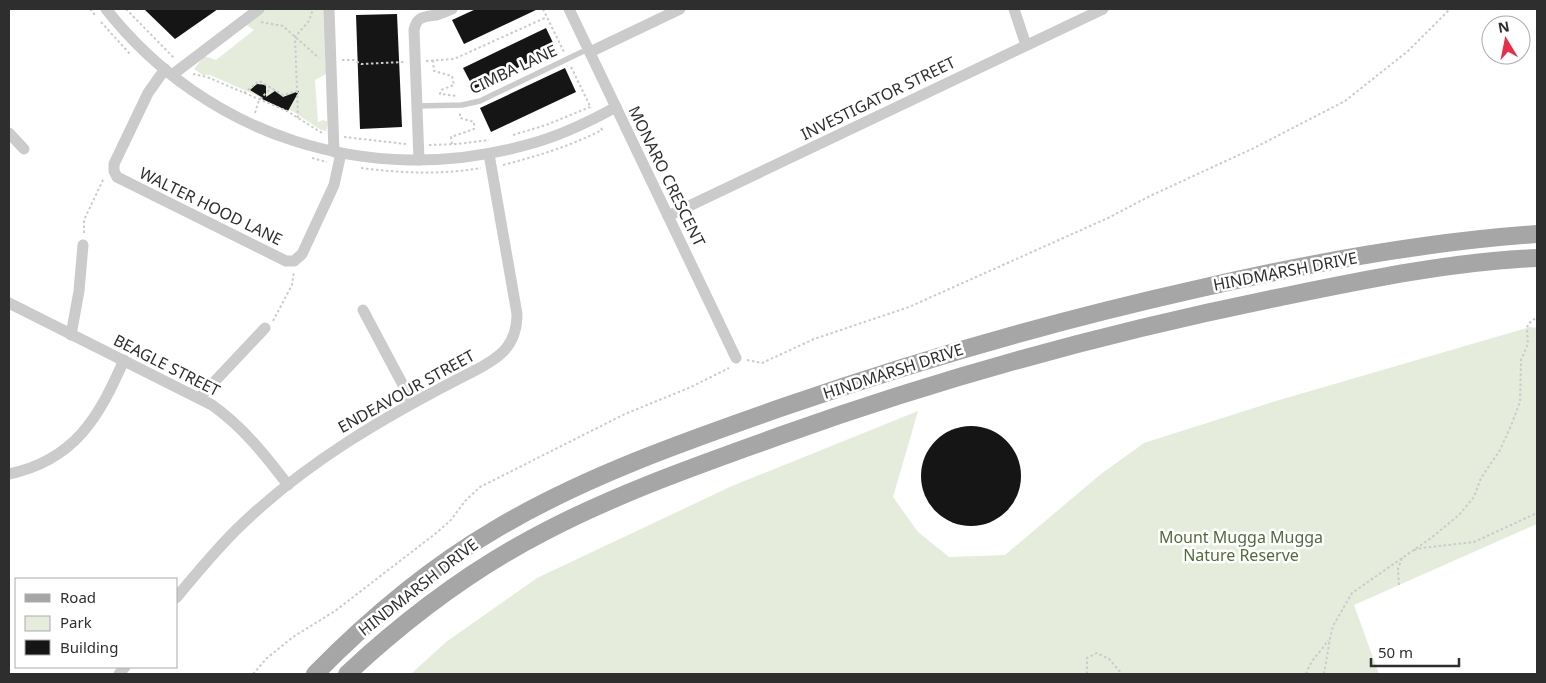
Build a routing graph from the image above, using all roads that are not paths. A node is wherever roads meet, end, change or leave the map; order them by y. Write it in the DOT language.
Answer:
graph roads {
  1 [pos="106,9"];
  2 [pos="329,9"];
  3 [pos="452,9"];
  4 [pos="569,9"];
  5 [pos="680,9"];
  6 [pos="1014,9"];
  7 [pos="1103,9"];
  8 [pos="256,12"];
  9 [pos="1026,45"];
  10 [pos="589,50"];
  11 [pos="169,72"];
  12 [pos="417,106"];
  13 [pos="616,108"];
  14 [pos="9,133"];
  15 [pos="24,149"];
  16 [pos="338,153"];
  17 [pos="489,154"];
  18 [pos="419,160"];
  19 [pos="668,216"];
  20 [pos="1537,234"];
  21 [pos="83,246"];
  22 [pos="1537,258"];
  23 [pos="9,304"];
  24 [pos="363,310"];
  25 [pos="265,328"];
  26 [pos="71,335"];
  27 [pos="736,358"];
  28 [pos="124,360"];
  29 [pos="200,397"];
  30 [pos="412,402"];
  31 [pos="9,474"];
  32 [pos="288,484"];
  33 [pos="178,596"];
  34 [pos="315,674"];
  35 [pos="346,674"];
  1 -- 11 [label="street"];
  2 -- 16 [label="street"];
  3 -- 12 [label="street"];
  4 -- 10 [label="street, MONARO CRESCENT"];
  5 -- 10 [label="street"];
  6 -- 9 [label="street"];
  7 -- 9 [label="street, INVESTIGATOR STREET"];
  8 -- 11 [label="street"];
  9 -- 19 [label="street, INVESTIGATOR STREET"];
  10 -- 12 [label="lane, CIMBA LANE"];
  10 -- 13 [label="street, MONARO CRESCENT"];
  11 -- 16 [label="street"];
  11 -- 16 [label="street, WALTER HOOD LANE"];
  12 -- 18 [label="street"];
  13 -- 17 [label="street"];
  13 -- 19 [label="street, MONARO CRESCENT"];
  14 -- 15 [label="street"];
  16 -- 18 [label="street"];
  17 -- 18 [label="street"];
  17 -- 30 [label="street, ENDEAVOUR STREET"];
  19 -- 27 [label="street, MONARO CRESCENT"];
  20 -- 34 [label="main road, HINDMARSH DRIVE"];
  21 -- 26 [label="street"];
  22 -- 35 [label="main road, HINDMARSH DRIVE"];
  23 -- 26 [label="street, BEAGLE STREET"];
  24 -- 30 [label="street"];
  25 -- 29 [label="street"];
  26 -- 28 [label="street, BEAGLE STREET"];
  28 -- 29 [label="street, BEAGLE STREET"];
  28 -- 31 [label="street"];
  29 -- 32 [label="street, BEAGLE STREET"];
  30 -- 32 [label="street, ENDEAVOUR STREET"];
  32 -- 33 [label="street, ENDEAVOUR STREET"];
}
